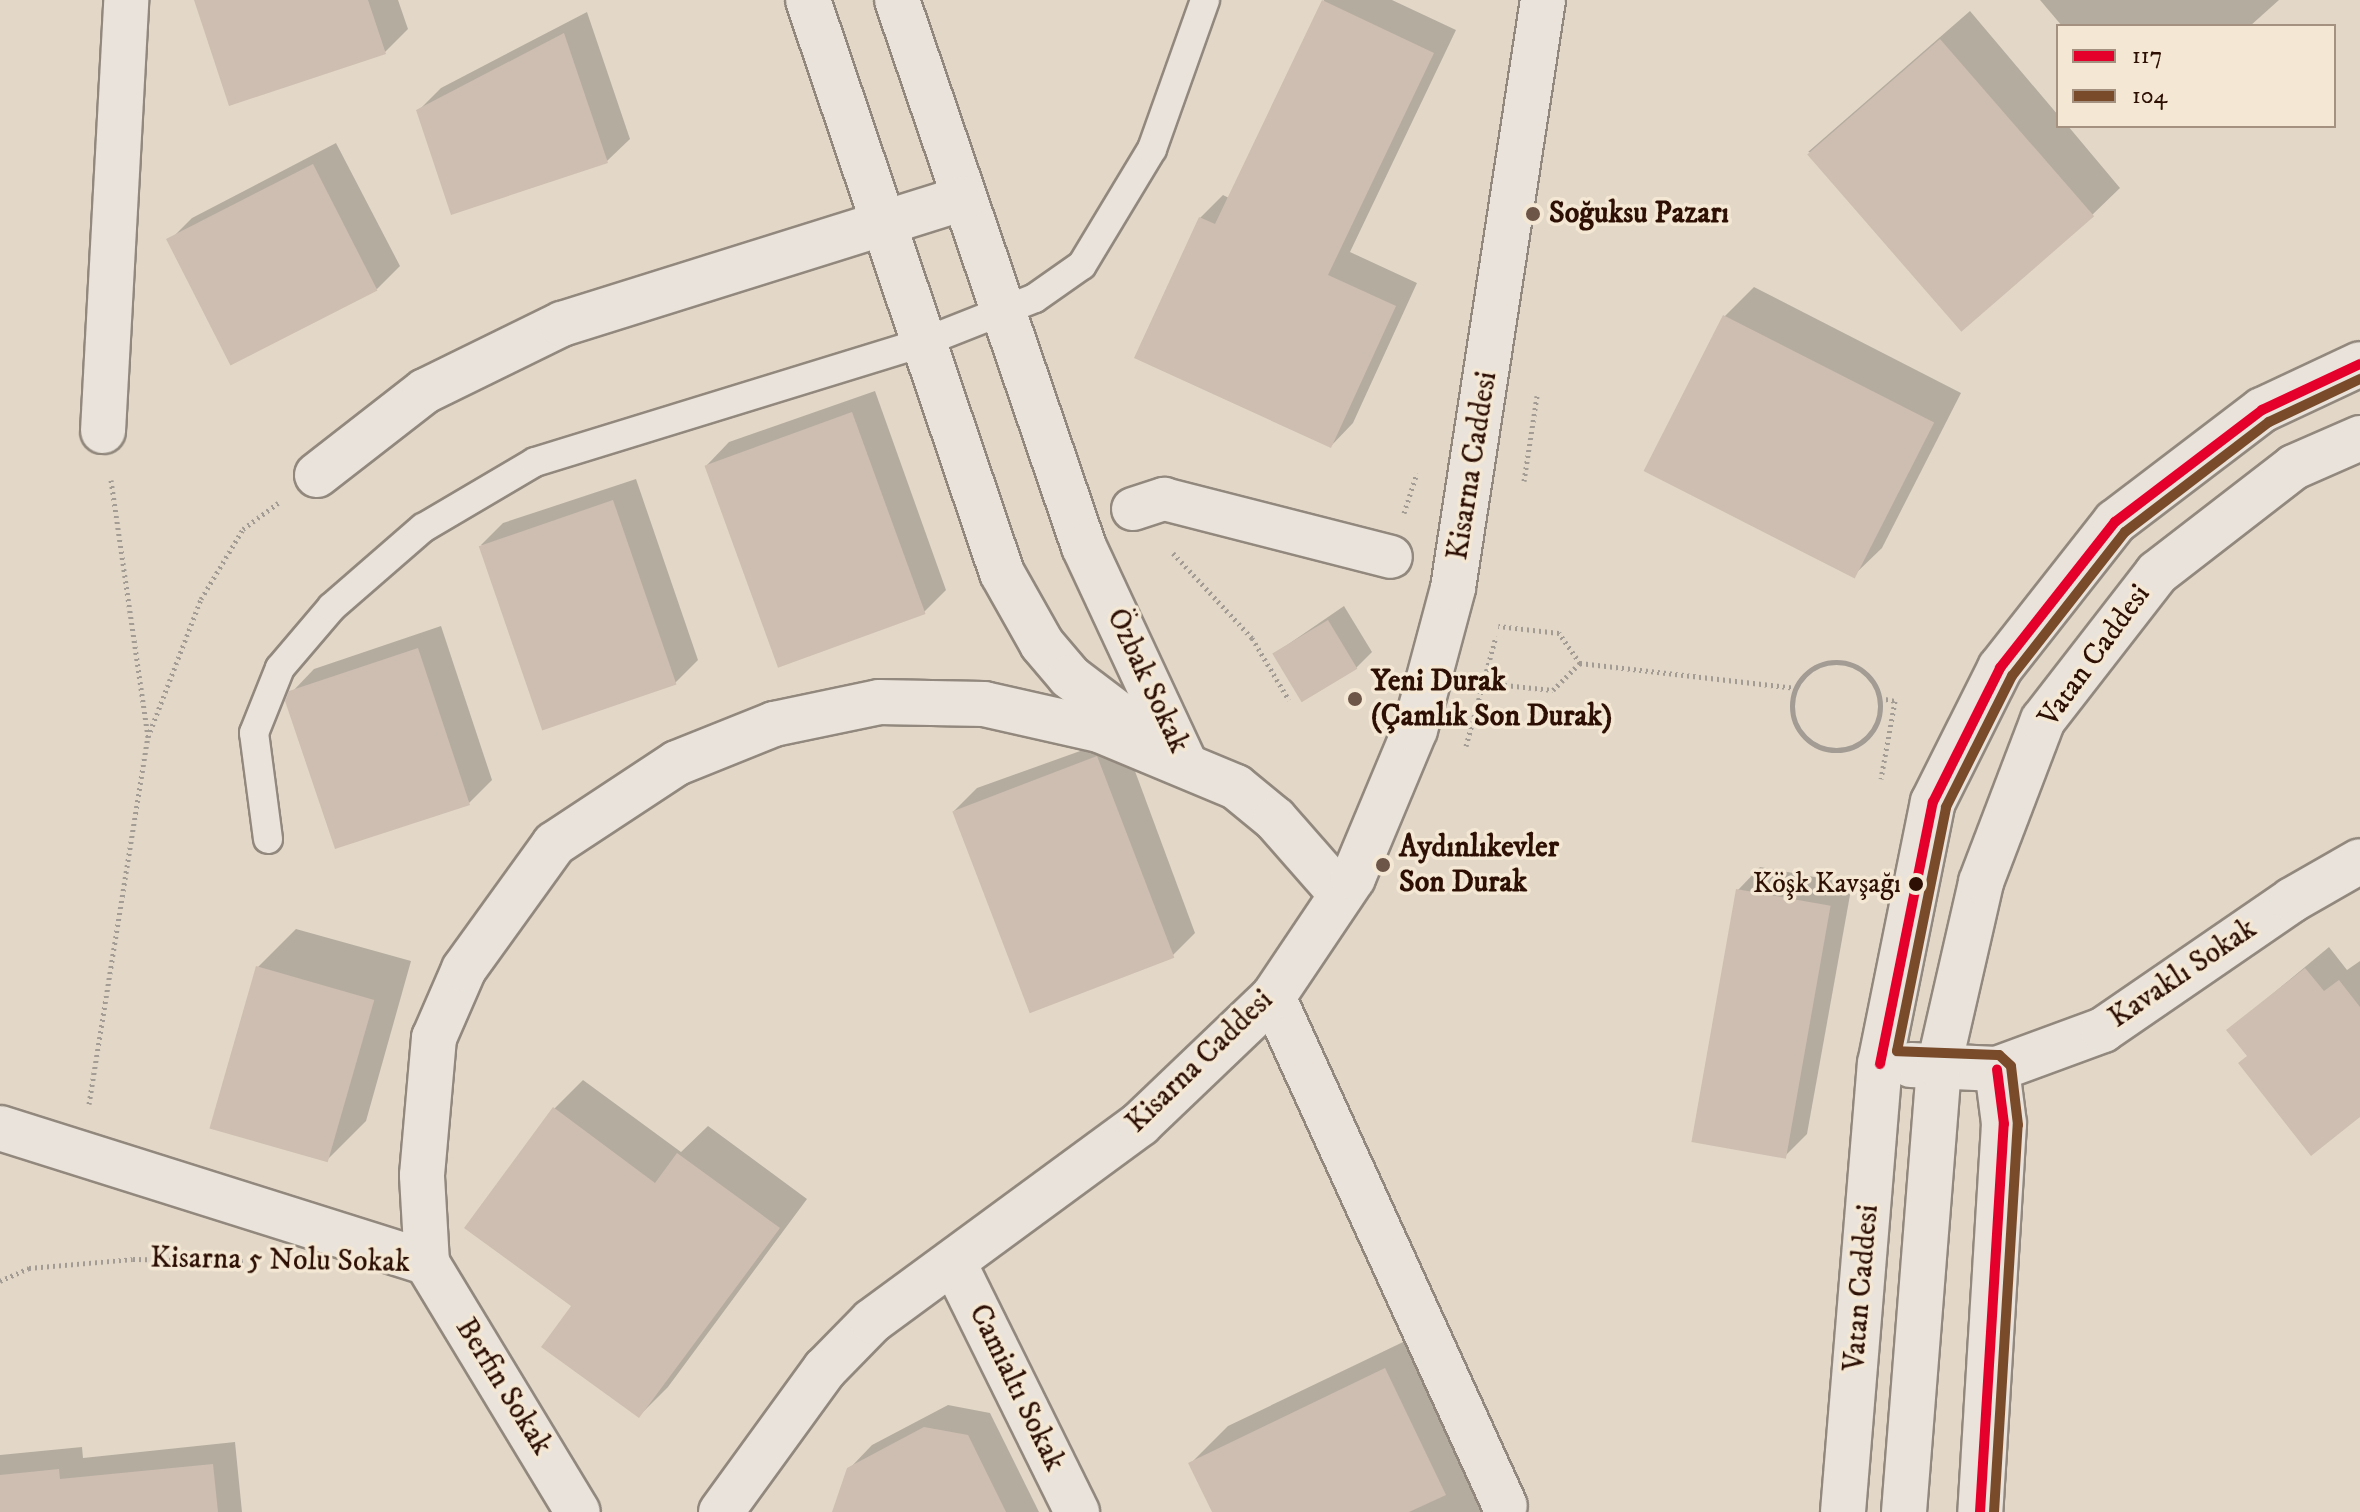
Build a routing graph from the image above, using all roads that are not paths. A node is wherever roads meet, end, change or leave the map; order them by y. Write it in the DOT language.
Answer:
graph roads {
  1 [pos="126,0"];
  2 [pos="808,0"];
  3 [pos="897,0"];
  4 [pos="1205,0"];
  5 [pos="1543,0"];
  6 [pos="964,198"];
  7 [pos="883,220"];
  8 [pos="1004,312"];
  9 [pos="924,342"];
  10 [pos="2360,364"];
  11 [pos="103,431"];
  12 [pos="2360,438"];
  13 [pos="317,475"];
  14 [pos="1133,509"];
  15 [pos="1391,557"];
  16 [pos="1186,765"];
  17 [pos="268,839"];
  18 [pos="2360,861"];
  19 [pos="1341,894"];
  20 [pos="1273,997"];
  21 [pos="1880,1064"];
  22 [pos="1939,1066"];
  23 [pos="1997,1069"];
  24 [pos="0,1128"];
  25 [pos="427,1263"];
  26 [pos="954,1263"];
  27 [pos="1505,1506"];
  28 [pos="578,1512"];
  29 [pos="721,1512"];
  30 [pos="1077,1512"];
  31 [pos="1843,1512"];
  32 [pos="1904,1512"];
  33 [pos="1980,1512"];
  1 -- 11 [label="street"];
  2 -- 7 [label="street, Özbak Sokak"];
  3 -- 6 [label="street, Özbak Sokak"];
  4 -- 8 [label="lane"];
  5 -- 19 [label="street, Kisarna Caddesi"];
  6 -- 7 [label="street"];
  6 -- 8 [label="street, Özbak Sokak"];
  7 -- 9 [label="street, Özbak Sokak"];
  7 -- 13 [label="street"];
  8 -- 9 [label="lane"];
  8 -- 16 [label="street, Özbak Sokak"];
  9 -- 16 [label="street, Özbak Sokak"];
  9 -- 17 [label="lane"];
  10 -- 21 [label="street, Vatan Caddesi"];
  12 -- 22 [label="street, Vatan Caddesi"];
  14 -- 15 [label="street"];
  16 -- 19 [label="street, Kisarna 5 Nolu Sokak"];
  16 -- 25 [label="street, Kisarna 5 Nolu Sokak"];
  18 -- 23 [label="street, Kavaklı Sokak"];
  19 -- 20 [label="street, Kisarna Caddesi"];
  20 -- 26 [label="street, Kisarna Caddesi"];
  20 -- 27 [label="street"];
  21 -- 22 [label="street"];
  21 -- 31 [label="street, Vatan Caddesi"];
  22 -- 23 [label="street"];
  22 -- 32 [label="street, Vatan Caddesi"];
  23 -- 33 [label="street"];
  24 -- 25 [label="street"];
  25 -- 28 [label="street, Berfin Sokak"];
  26 -- 29 [label="street, Kisarna Caddesi"];
  26 -- 30 [label="street, Camialtı Sokak"];
}
